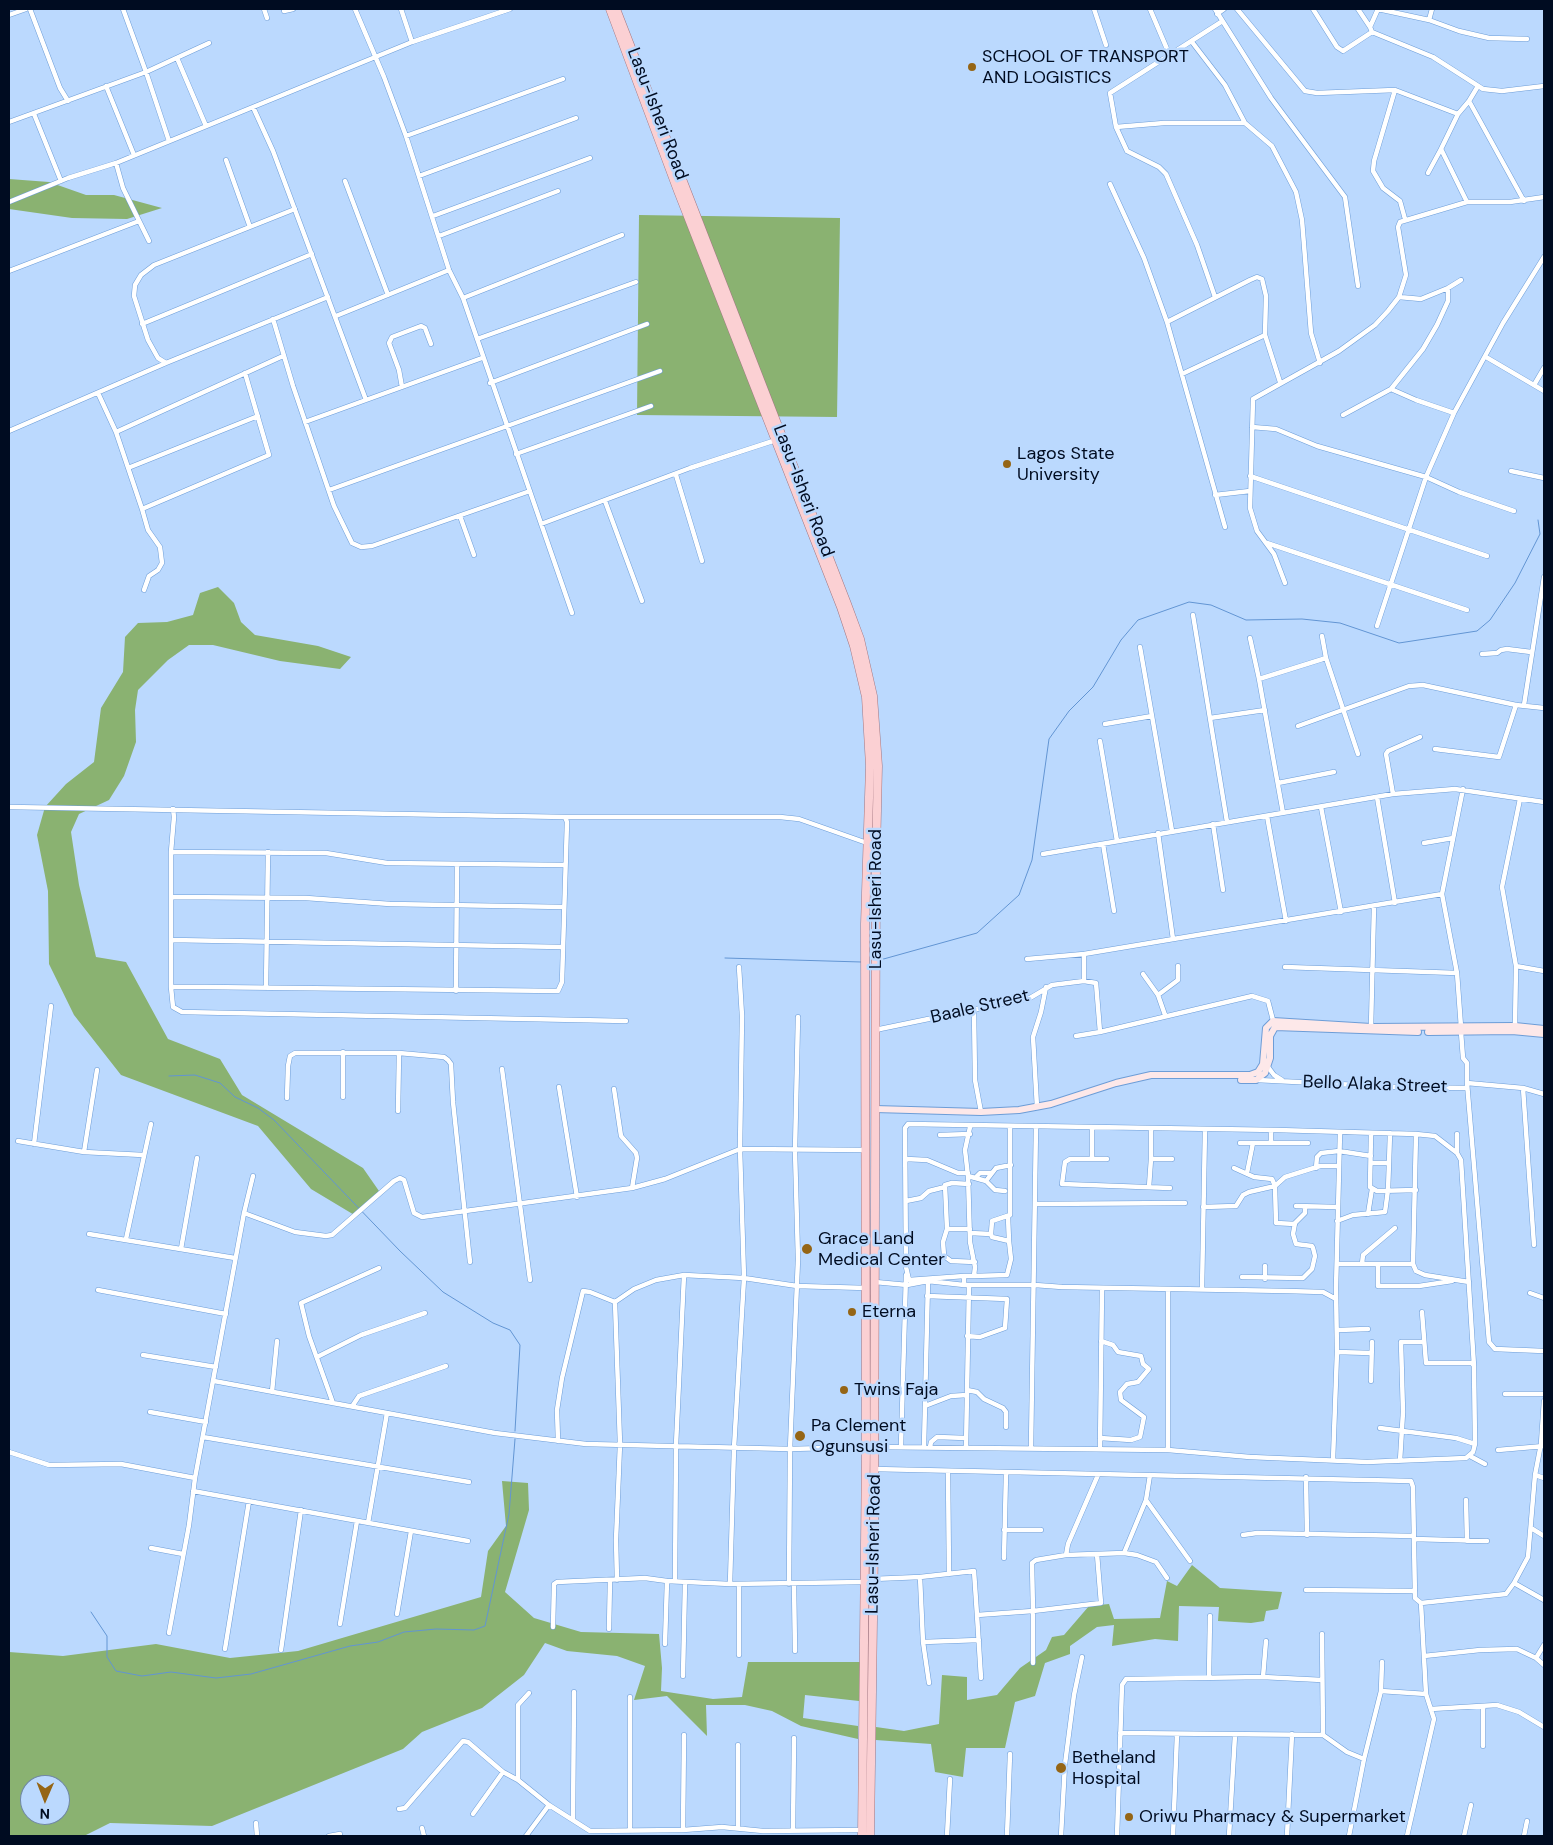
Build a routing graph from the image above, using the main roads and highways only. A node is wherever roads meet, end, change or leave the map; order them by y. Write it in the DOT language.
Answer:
graph roads {
  1 [pos="610,9"];
  2 [pos="616,9"];
  3 [pos="682,190"];
  4 [pos="866,1385"];
  5 [pos="875,1385"];
  6 [pos="870,1447"];
  7 [pos="862,1833"];
  8 [pos="870,1836"];
  1 -- 3 [label="main road, Lasu-Isheri Road"];
  2 -- 3 [label="main road, Lasu-Isheri Road"];
  3 -- 4 [label="main road, Lasu-Isheri Road"];
  3 -- 5 [label="main road, Lasu-Isheri Road"];
  4 -- 5 [label="main road"];
  4 -- 6 [label="main road, Lasu-Isheri Road"];
  5 -- 6 [label="main road, Lasu-Isheri Road"];
  6 -- 7 [label="main road, Lasu-Isheri Road"];
  6 -- 8 [label="main road, Lasu-Isheri Road"];
}
